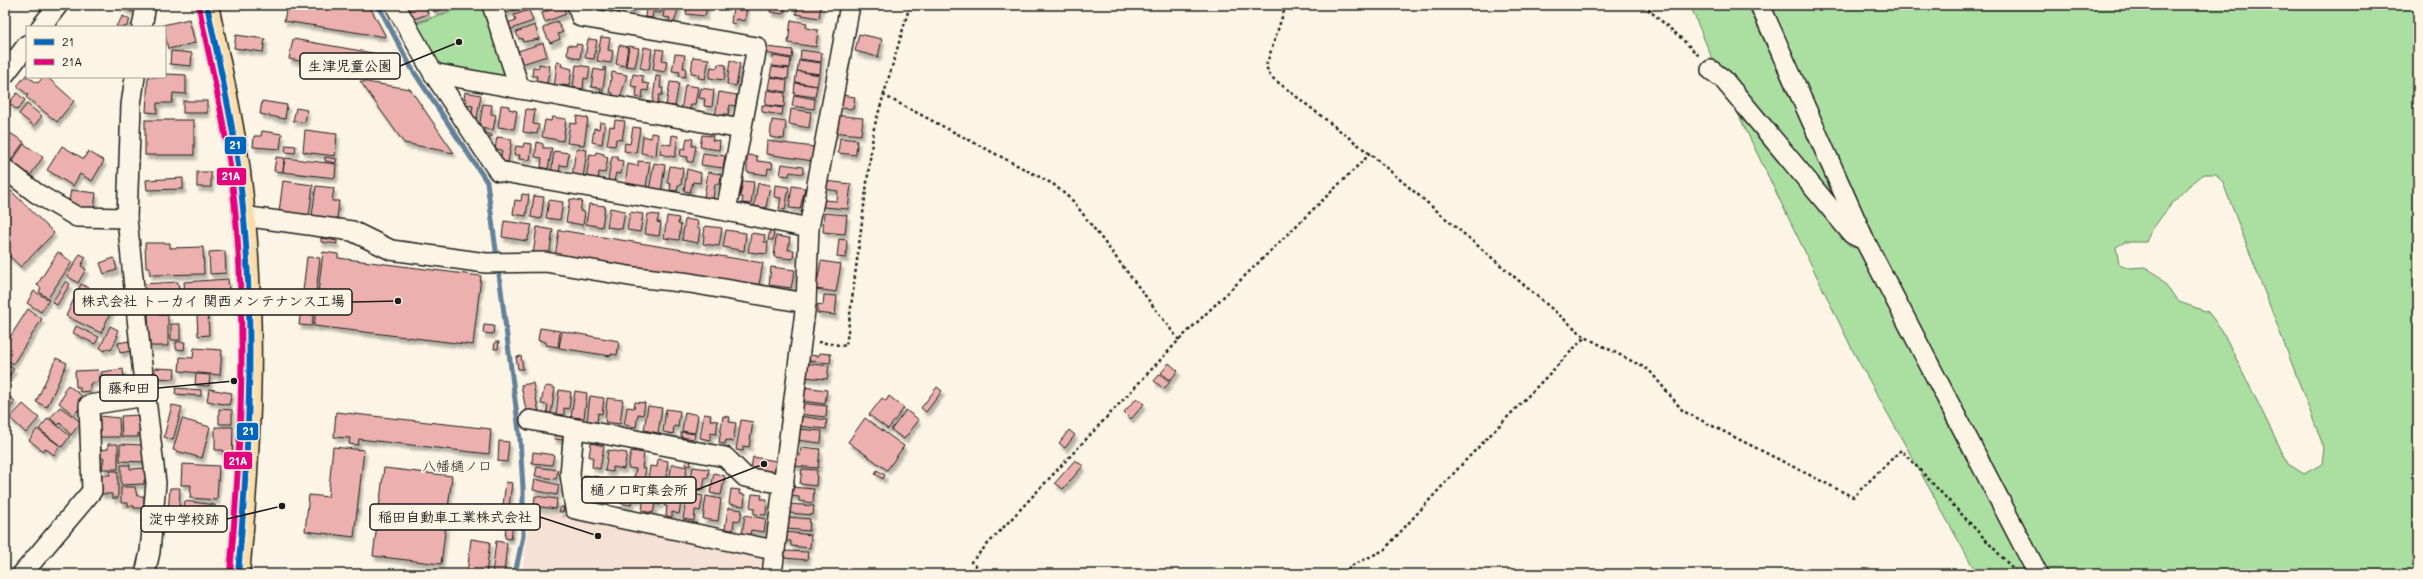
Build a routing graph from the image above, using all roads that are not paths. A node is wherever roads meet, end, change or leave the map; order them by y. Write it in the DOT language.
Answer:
graph roads {
  1 [pos="58,5"];
  2 [pos="146,5"];
  3 [pos="207,5"];
  4 [pos="395,5"];
  5 [pos="492,5"];
  6 [pos="577,5"];
  7 [pos="850,5"];
  8 [pos="1760,5"];
  9 [pos="42,26"];
  10 [pos="142,26"];
  11 [pos="26,46"];
  12 [pos="1711,70"];
  13 [pos="433,73"];
  14 [pos="5,74"];
  15 [pos="135,78"];
  16 [pos="520,89"];
  17 [pos="741,130"];
  18 [pos="5,170"];
  19 [pos="726,210"];
  20 [pos="243,216"];
  21 [pos="127,218"];
  22 [pos="809,228"];
  23 [pos="1865,241"];
  24 [pos="806,303"];
  25 [pos="146,396"];
  26 [pos="530,420"];
  27 [pos="574,429"];
  28 [pos="784,484"];
  29 [pos="774,550"];
  30 [pos="22,574"];
  31 [pos="145,574"];
  32 [pos="238,574"];
  33 [pos="772,574"];
  34 [pos="2038,574"];
  1 -- 9 [label="street"];
  2 -- 10 [label="street"];
  3 -- 20 [label="main road"];
  4 -- 13 [label="street"];
  5 -- 16 [label="street"];
  6 -- 17 [label="street"];
  7 -- 22 [label="street"];
  8 -- 23 [label="street"];
  11 -- 14 [label="street"];
  12 -- 23 [label="street"];
  13 -- 16 [label="street"];
  13 -- 19 [label="street"];
  15 -- 21 [label="street"];
  16 -- 17 [label="street"];
  17 -- 19 [label="street"];
  18 -- 21 [label="street"];
  19 -- 22 [label="street"];
  20 -- 24 [label="street"];
  20 -- 32 [label="main road"];
  21 -- 25 [label="street"];
  22 -- 24 [label="street"];
  23 -- 34 [label="street"];
  24 -- 28 [label="street"];
  25 -- 30 [label="street"];
  25 -- 31 [label="street"];
  26 -- 27 [label="street"];
  27 -- 28 [label="street"];
  27 -- 29 [label="street"];
  28 -- 29 [label="street"];
  29 -- 33 [label="street"];
}
